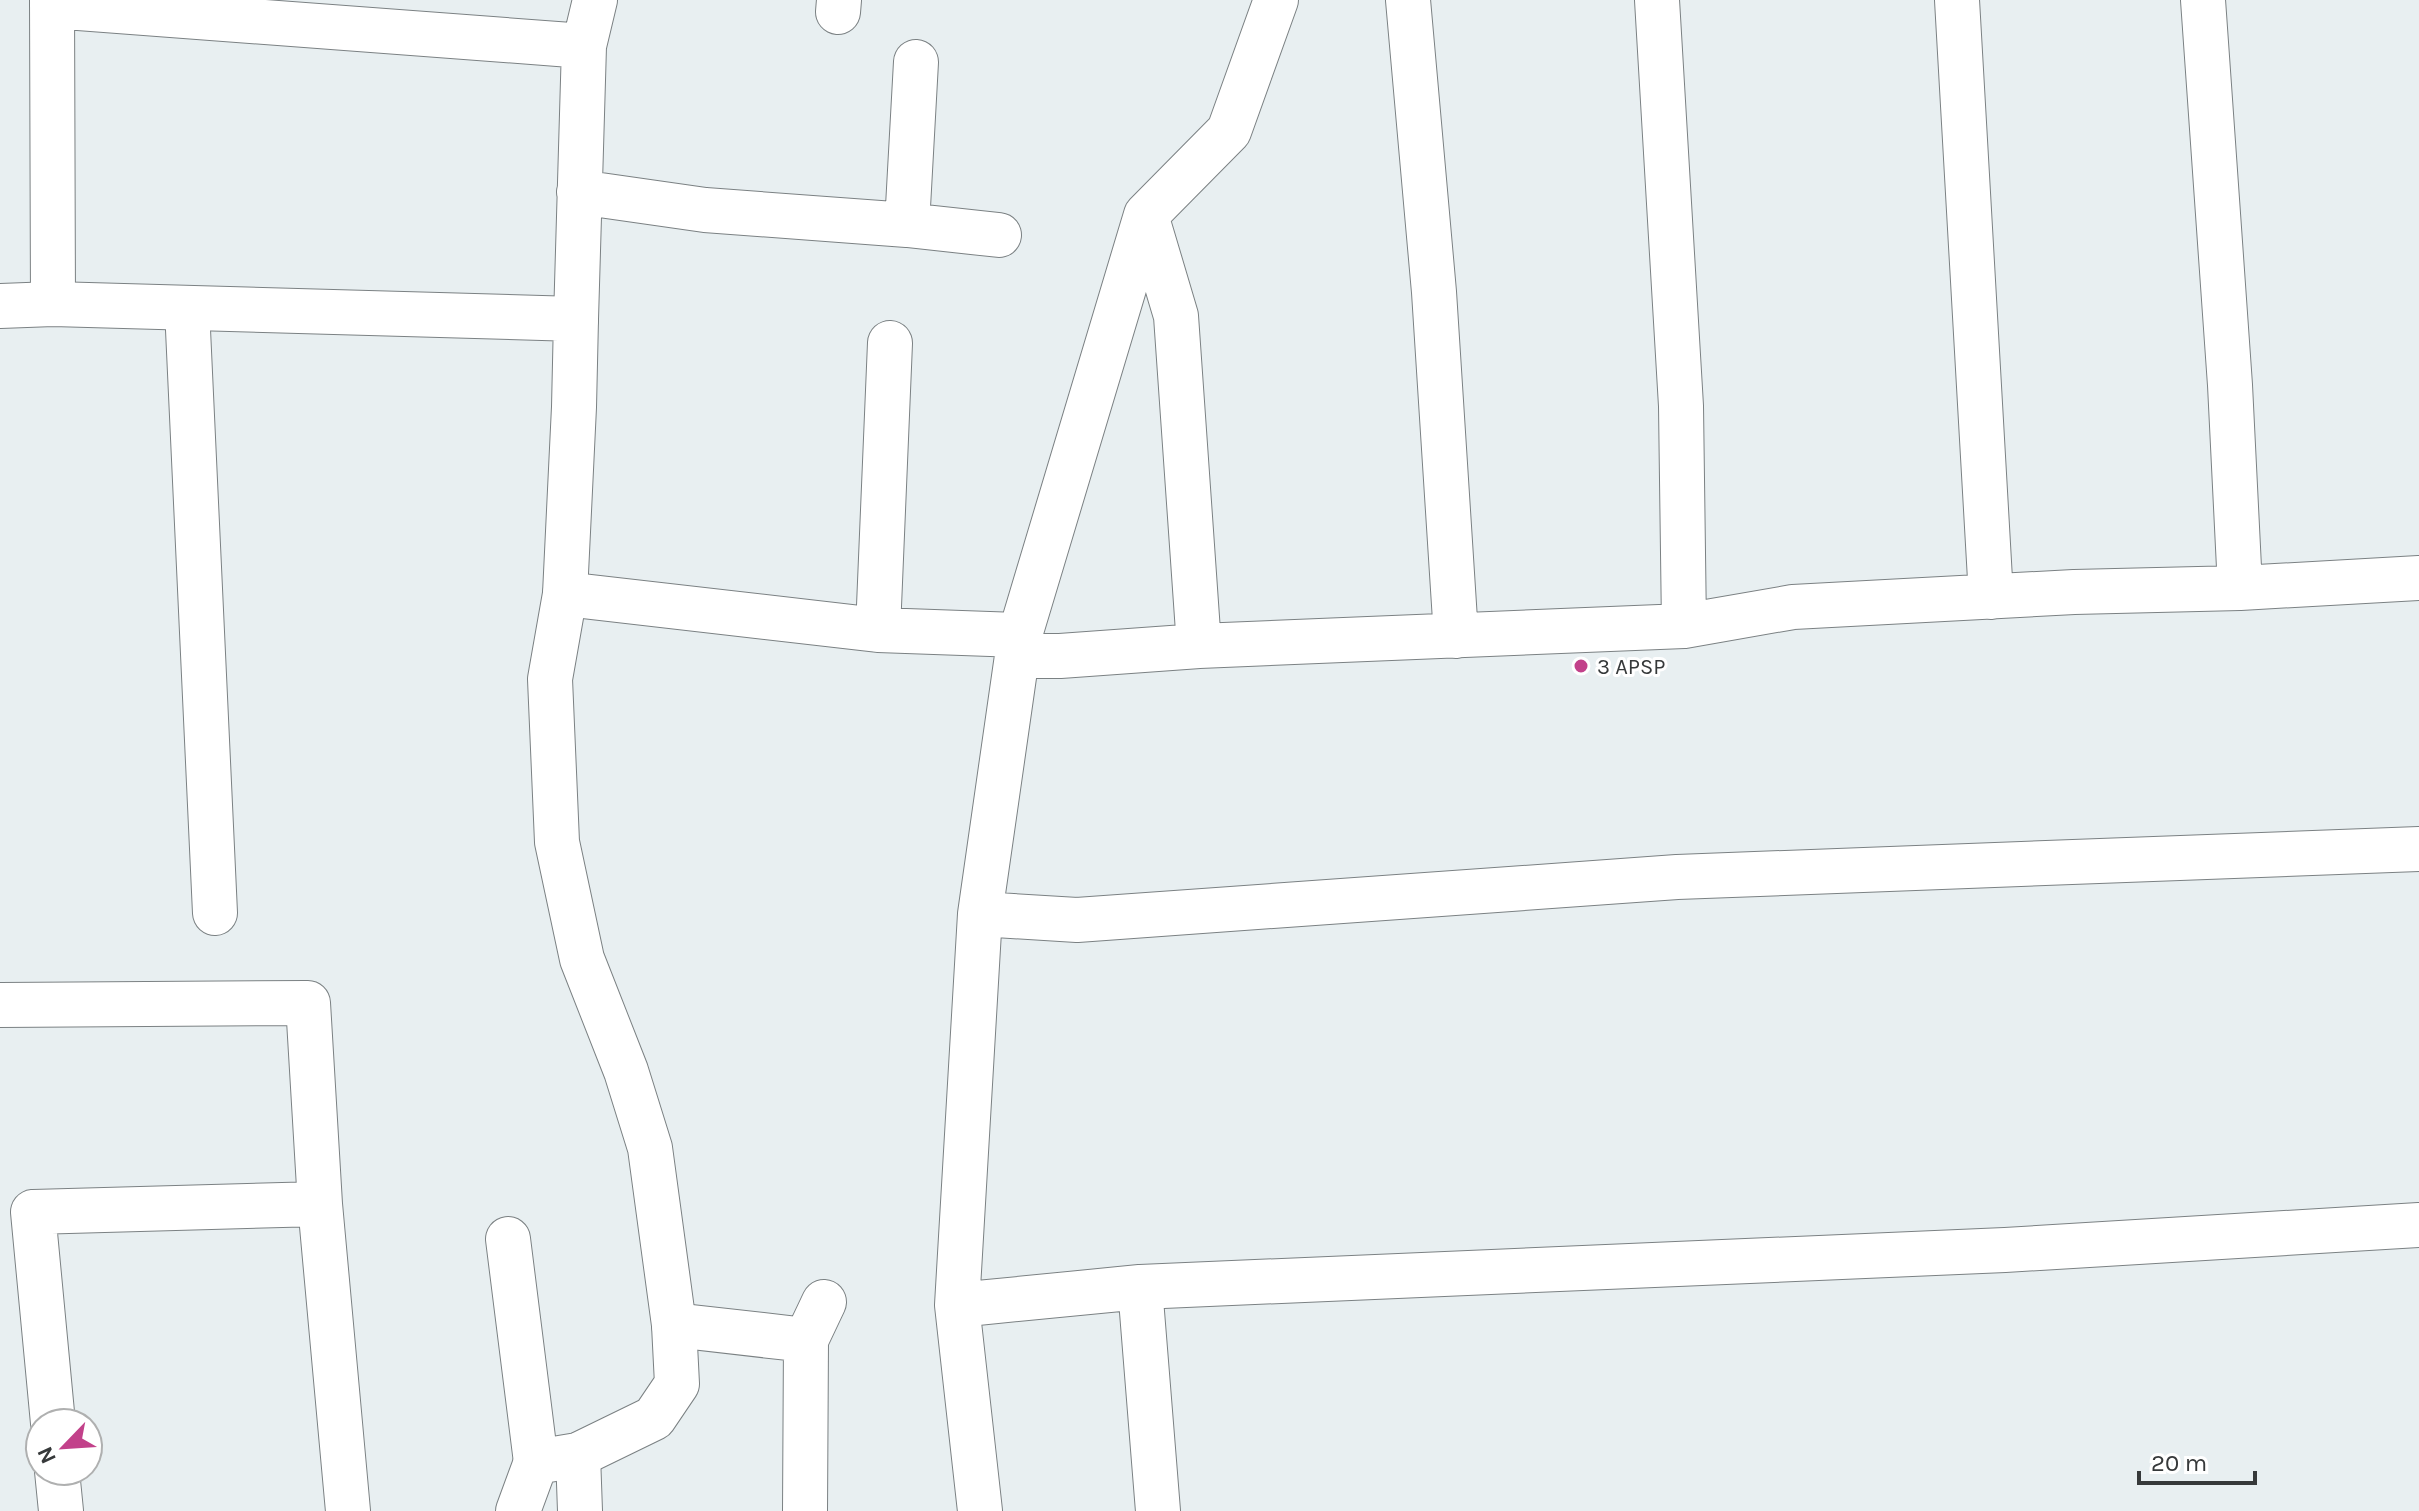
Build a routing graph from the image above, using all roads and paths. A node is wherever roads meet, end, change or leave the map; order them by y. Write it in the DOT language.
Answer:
graph roads {
  1 [pos="595,0"];
  2 [pos="1276,0"];
  3 [pos="1408,0"];
  4 [pos="1657,0"];
  5 [pos="1957,0"];
  6 [pos="2203,0"];
  7 [pos="52,3"];
  8 [pos="584,46"];
  9 [pos="916,62"];
  10 [pos="579,192"];
  11 [pos="1146,215"];
  12 [pos="907,225"];
  13 [pos="999,235"];
  14 [pos="53,304"];
  15 [pos="0,306"];
  16 [pos="187,308"];
  17 [pos="576,319"];
  18 [pos="890,343"];
  19 [pos="2419,578"];
  20 [pos="2240,588"];
  21 [pos="565,594"];
  22 [pos="1991,597"];
  23 [pos="1684,626"];
  24 [pos="878,630"];
  25 [pos="1456,636"];
  26 [pos="1018,646"];
  27 [pos="1199,646"];
  28 [pos="2419,849"];
  29 [pos="215,913"];
  30 [pos="980,914"];
  31 [pos="0,1005"];
  32 [pos="320,1204"];
  33 [pos="17,1212"];
  34 [pos="2419,1225"];
  35 [pos="508,1239"];
  36 [pos="1140,1287"];
  37 [pos="824,1302"];
  38 [pos="957,1305"];
  39 [pos="674,1325"];
  40 [pos="806,1340"];
  41 [pos="50,1407"];
  42 [pos="578,1455"];
  43 [pos="536,1462"];
  44 [pos="59,1487"];
  45 [pos="61,1511"];
  46 [pos="348,1511"];
  47 [pos="518,1511"];
  48 [pos="580,1511"];
  49 [pos="805,1511"];
  50 [pos="980,1511"];
  51 [pos="1158,1511"];
  1 -- 8 [label="street"];
  2 -- 11 [label="street"];
  3 -- 25 [label="street"];
  4 -- 23 [label="street"];
  5 -- 22 [label="street"];
  6 -- 20 [label="street"];
  7 -- 8 [label="street"];
  7 -- 14 [label="street"];
  8 -- 10 [label="street"];
  9 -- 12 [label="street"];
  10 -- 12 [label="street"];
  10 -- 17 [label="street"];
  11 -- 26 [label="street"];
  11 -- 27 [label="street"];
  12 -- 13 [label="street"];
  14 -- 15 [label="street"];
  14 -- 16 [label="street"];
  16 -- 17 [label="street"];
  16 -- 29 [label="street"];
  17 -- 21 [label="street"];
  18 -- 24 [label="street"];
  19 -- 20 [label="street"];
  20 -- 22 [label="street"];
  21 -- 24 [label="street"];
  21 -- 39 [label="street"];
  22 -- 23 [label="street"];
  23 -- 25 [label="street"];
  24 -- 26 [label="street"];
  25 -- 27 [label="street"];
  26 -- 27 [label="street"];
  26 -- 30 [label="street"];
  28 -- 30 [label="street"];
  30 -- 38 [label="street"];
  31 -- 32 [label="street"];
  32 -- 33 [label="street"];
  32 -- 46 [label="street"];
  33 -- 41 [label="street"];
  34 -- 36 [label="street"];
  35 -- 43 [label="street"];
  36 -- 38 [label="street"];
  36 -- 51 [label="street"];
  37 -- 40 [label="street"];
  38 -- 50 [label="street"];
  39 -- 40 [label="street"];
  39 -- 42 [label="street"];
  40 -- 49 [label="street"];
  42 -- 43 [label="street"];
  42 -- 48 [label="street"];
  43 -- 47 [label="street"];
  44 -- 45 [label="street"];
}
